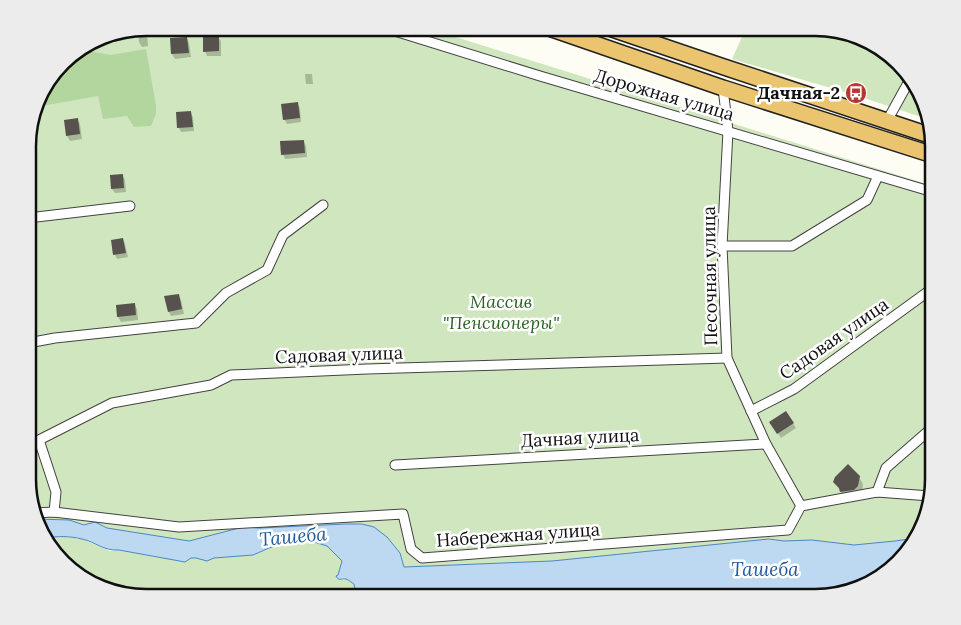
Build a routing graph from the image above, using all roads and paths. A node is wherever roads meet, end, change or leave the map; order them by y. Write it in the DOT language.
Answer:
graph roads {
  1 [pos="411,36"];
  2 [pos="572,36"];
  3 [pos="633,36"];
  4 [pos="906,85"];
  5 [pos="723,88"];
  6 [pos="887,121"];
  7 [pos="728,131"];
  8 [pos="924,133"];
  9 [pos="925,152"];
  10 [pos="878,176"];
  11 [pos="925,190"];
  12 [pos="323,205"];
  13 [pos="130,206"];
  14 [pos="36,217"];
  15 [pos="722,246"];
  16 [pos="925,294"];
  17 [pos="36,342"];
  18 [pos="727,358"];
  19 [pos="751,412"];
  20 [pos="925,434"];
  21 [pos="766,444"];
  22 [pos="395,465"];
  23 [pos="877,492"];
  24 [pos="924,496"];
  25 [pos="801,506"];
  26 [pos="54,512"];
  27 [pos="42,513"];
  1 -- 7 [label="street, Дорожная улица"];
  2 -- 5 [label="highway"];
  3 -- 6 [label="highway"];
  4 -- 6 [label="street"];
  5 -- 7 [label="street, Песочная улица"];
  5 -- 9 [label="highway"];
  6 -- 8 [label="highway"];
  7 -- 10 [label="street, Дорожная улица"];
  7 -- 15 [label="street, Песочная улица"];
  10 -- 11 [label="street, Дорожная улица"];
  10 -- 15 [label="street"];
  12 -- 17 [label="street"];
  13 -- 14 [label="street"];
  15 -- 18 [label="street, Песочная улица"];
  16 -- 19 [label="street, Садовая улица"];
  18 -- 19 [label="street, Песочная улица"];
  18 -- 26 [label="street, Садовая улица"];
  19 -- 21 [label="street, Песочная улица"];
  20 -- 23 [label="street"];
  21 -- 22 [label="street, Дачная улица"];
  21 -- 25 [label="street, Песочная улица"];
  23 -- 24 [label="street"];
  23 -- 25 [label="street"];
  25 -- 26 [label="street, Набережная улица"];
  26 -- 27 [label="street, Набережная улица"];
}
